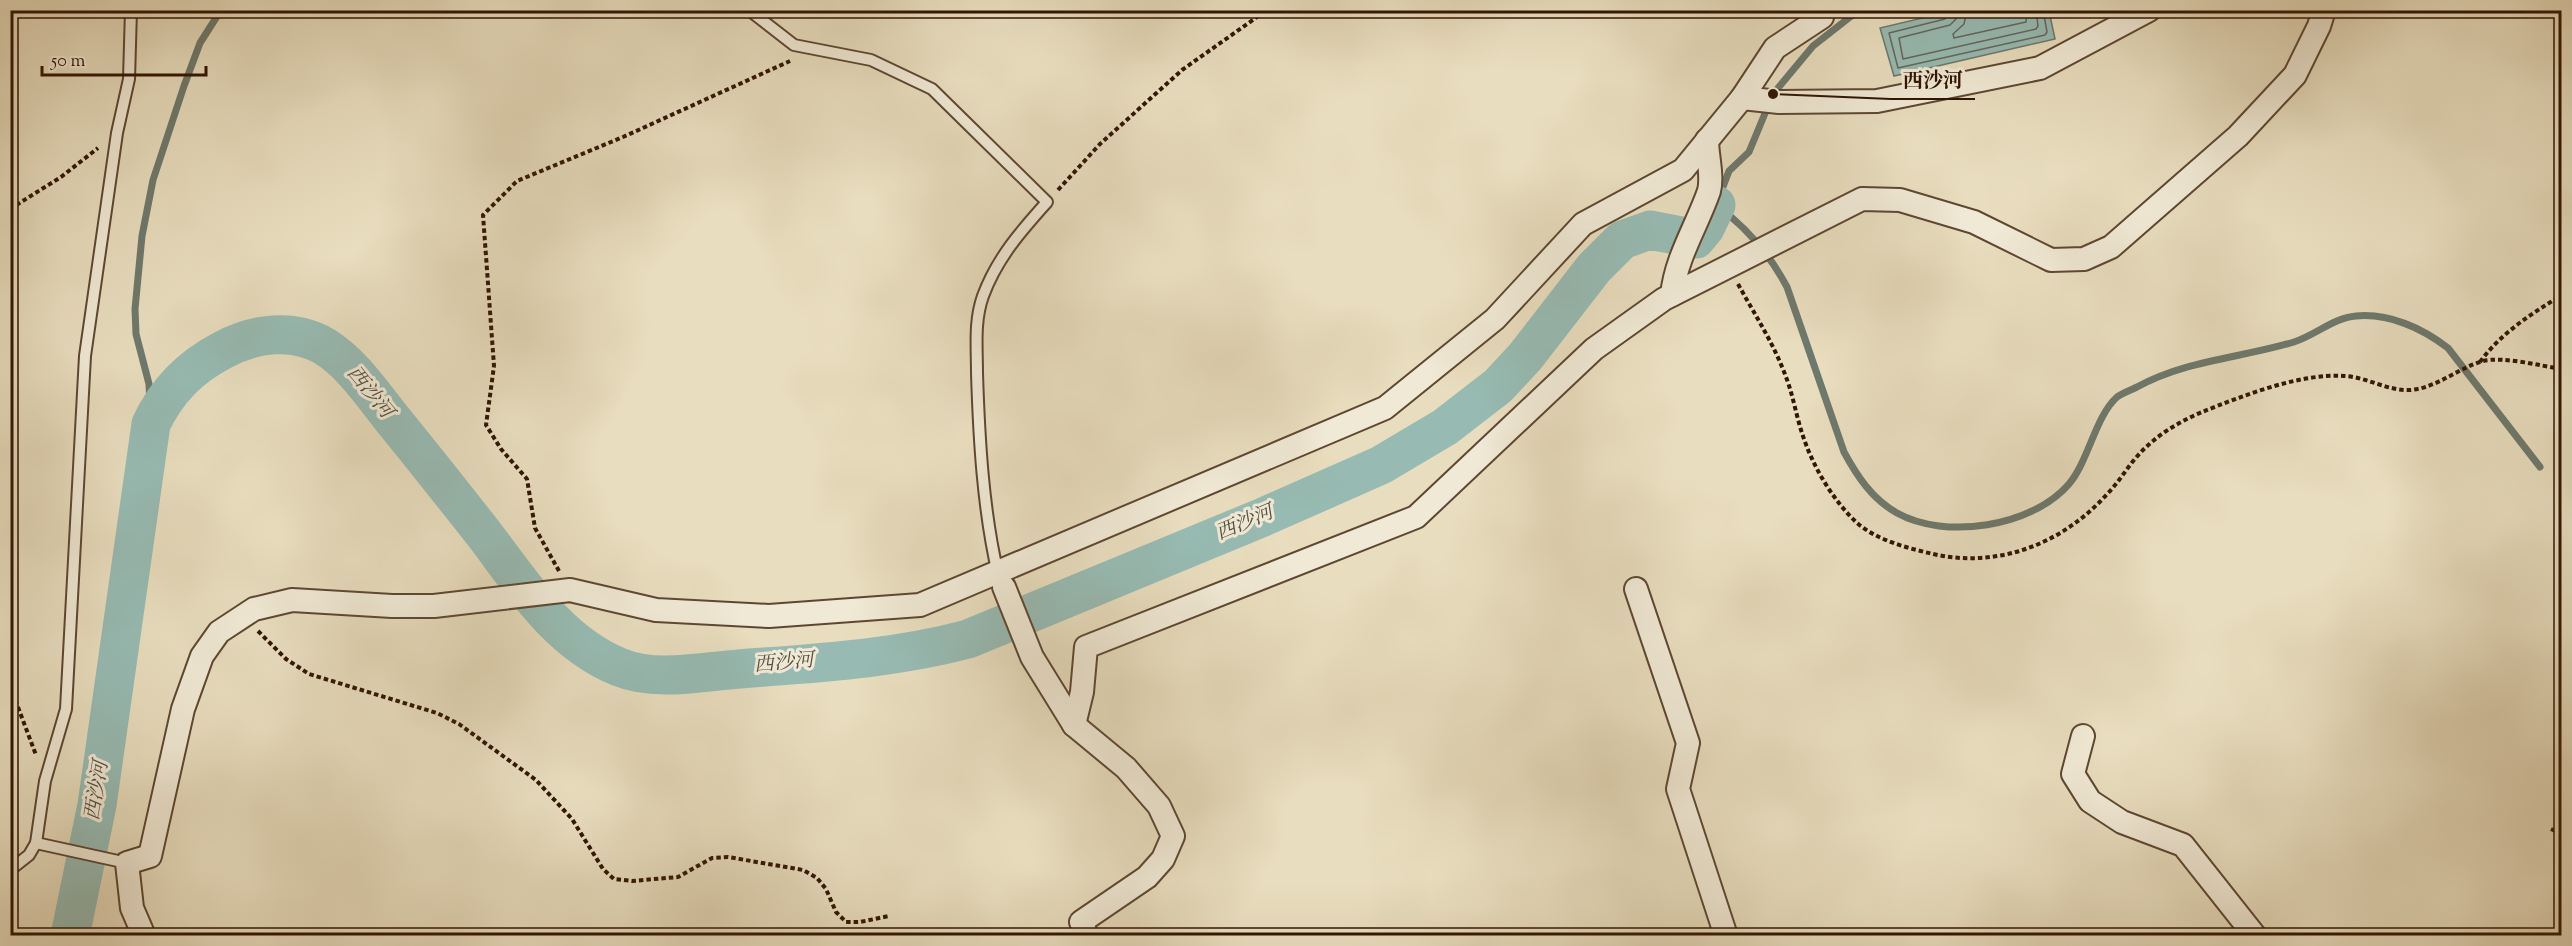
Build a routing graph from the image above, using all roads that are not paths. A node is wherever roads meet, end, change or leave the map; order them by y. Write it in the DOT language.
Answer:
graph roads {
  1 [pos="131,10"];
  2 [pos="749,10"];
  3 [pos="2149,10"];
  4 [pos="2324,10"];
  5 [pos="1822,17"];
  6 [pos="1742,98"];
  7 [pos="1707,140"];
  8 [pos="1672,295"];
  9 [pos="1001,580"];
  10 [pos="1636,589"];
  11 [pos="1074,725"];
  12 [pos="2083,736"];
  13 [pos="40,845"];
  14 [pos="127,863"];
  15 [pos="10,870"];
  16 [pos="144,936"];
  17 [pos="1087,936"];
  18 [pos="1726,936"];
  19 [pos="2255,936"];
  1 -- 13 [label="lane"];
  2 -- 9 [label="lane"];
  3 -- 6 [label="street"];
  4 -- 8 [label="street"];
  5 -- 6 [label="street"];
  6 -- 7 [label="street"];
  7 -- 8 [label="street"];
  7 -- 9 [label="street"];
  8 -- 11 [label="street"];
  9 -- 11 [label="street"];
  9 -- 14 [label="street"];
  10 -- 18 [label="street"];
  11 -- 17 [label="street"];
  12 -- 19 [label="street"];
  13 -- 14 [label="lane"];
  13 -- 15 [label="lane"];
  14 -- 16 [label="street"];
}
